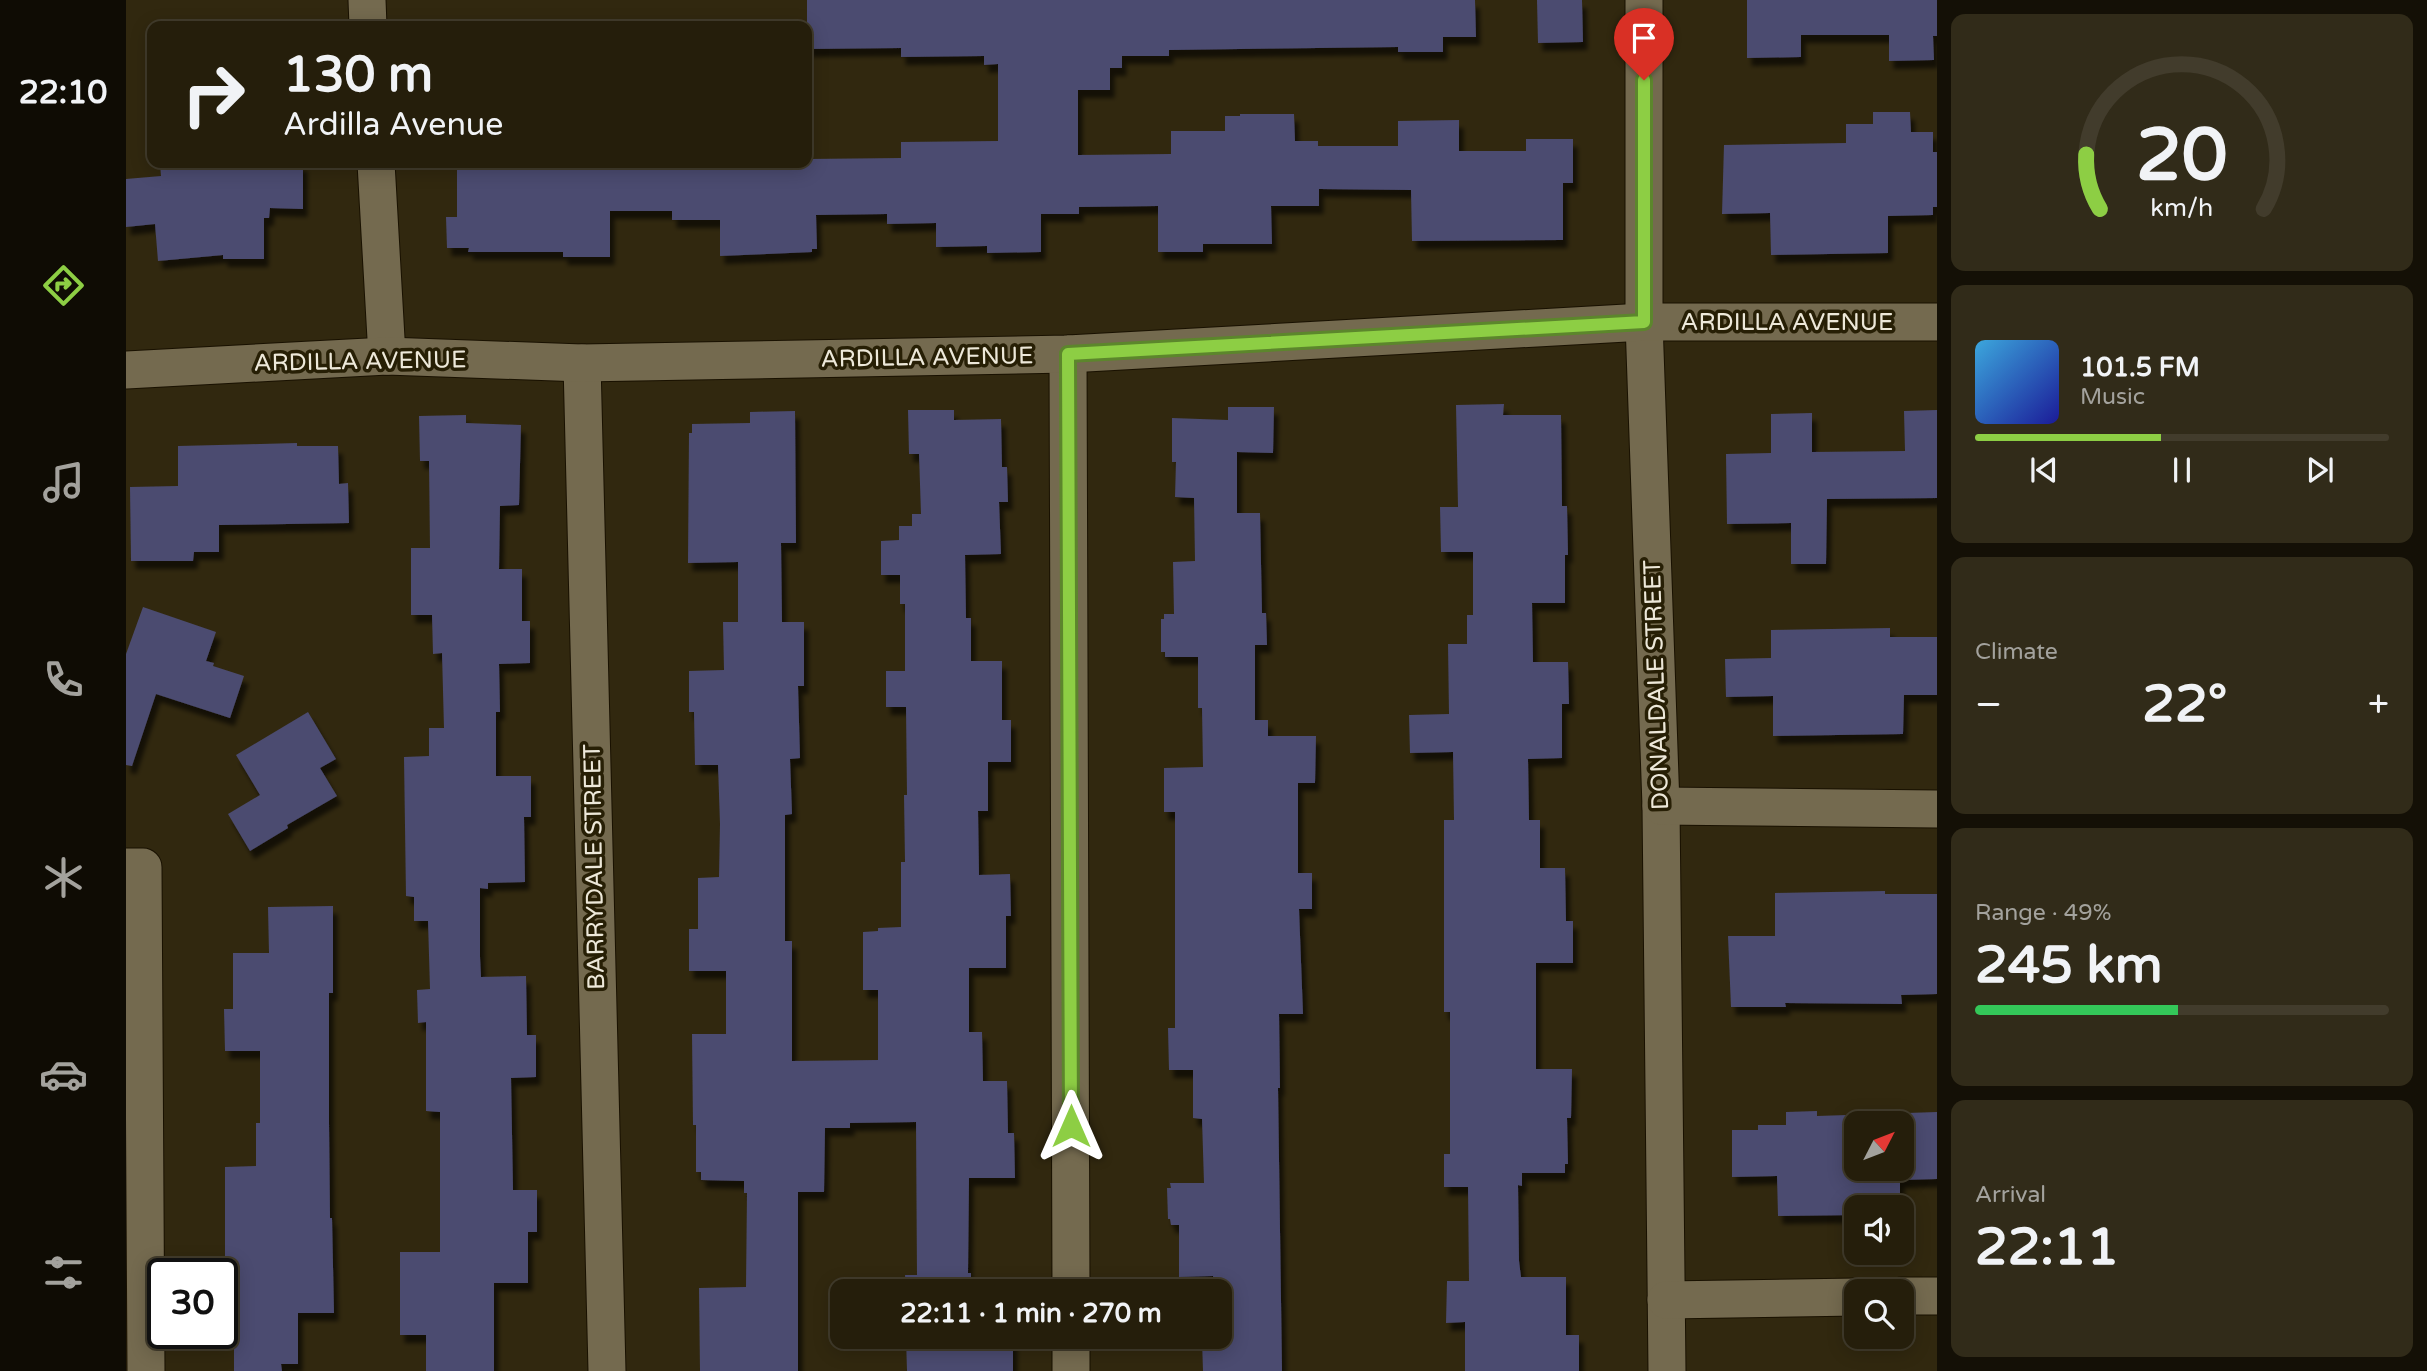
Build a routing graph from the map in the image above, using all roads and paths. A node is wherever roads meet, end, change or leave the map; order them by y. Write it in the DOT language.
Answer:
graph roads {
  1 [pos="367,0"];
  2 [pos="1643,0"];
  3 [pos="368,21"];
  4 [pos="376,168"];
  5 [pos="1644,322"];
  6 [pos="1937,322"];
  7 [pos="1068,354"];
  8 [pos="387,356"];
  9 [pos="582,363"];
  10 [pos="126,370"];
  11 [pos="1661,806"];
  12 [pos="1937,809"];
  13 [pos="135,867"];
  14 [pos="1071,1279"];
  15 [pos="1914,1296"];
  16 [pos="1937,1296"];
  17 [pos="1844,1297"];
  18 [pos="1666,1300"];
  19 [pos="1071,1349"];
  20 [pos="146,1371"];
  21 [pos="607,1371"];
  22 [pos="1071,1371"];
  23 [pos="1667,1371"];
  1 -- 3 [label="street"];
  2 -- 5 [label="street, DONALDALE STREET"];
  4 -- 8 [label="street"];
  5 -- 6 [label="street, ARDILLA AVENUE"];
  5 -- 7 [label="street, ARDILLA AVENUE"];
  5 -- 11 [label="street, DONALDALE STREET"];
  7 -- 9 [label="street, ARDILLA AVENUE"];
  7 -- 14 [label="street"];
  8 -- 9 [label="street, ARDILLA AVENUE"];
  8 -- 10 [label="street, ARDILLA AVENUE"];
  9 -- 21 [label="street, BARRYDALE STREET"];
  11 -- 12 [label="street"];
  11 -- 18 [label="street, DONALDALE STREET"];
  13 -- 20 [label="street"];
  15 -- 16 [label="street"];
  17 -- 18 [label="street"];
  18 -- 23 [label="street, DONALDALE STREET"];
  19 -- 22 [label="street"];
}
